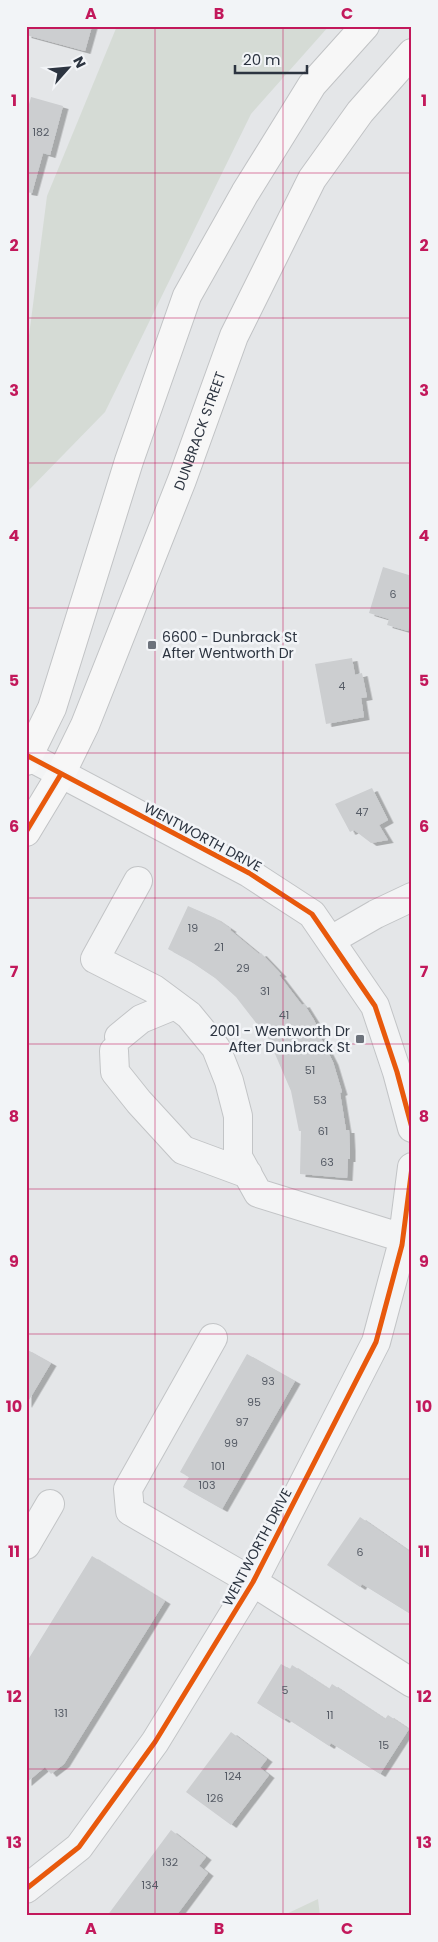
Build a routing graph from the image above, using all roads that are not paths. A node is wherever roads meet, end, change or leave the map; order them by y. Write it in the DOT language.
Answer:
graph roads {
  1 [pos="364,26"];
  2 [pos="412,53"];
  3 [pos="27,758"];
  4 [pos="61,774"];
  5 [pos="26,832"];
  6 [pos="138,881"];
  7 [pos="412,898"];
  8 [pos="331,940"];
  9 [pos="176,1005"];
  10 [pos="412,1128"];
  11 [pos="412,1167"];
  12 [pos="248,1174"];
  13 [pos="403,1238"];
  14 [pos="213,1338"];
  15 [pos="50,1504"];
  16 [pos="26,1545"];
  17 [pos="253,1582"];
  18 [pos="412,1683"];
  19 [pos="26,1889"];
  1 -- 3 [label="main road"];
  2 -- 4 [label="main road, DUNBRACK STREET"];
  3 -- 4 [label="street, WENTWORTH DRIVE"];
  4 -- 5 [label="main road, DUNBRACK STREET"];
  4 -- 8 [label="street, WENTWORTH DRIVE"];
  6 -- 9 [label="street"];
  7 -- 8 [label="street"];
  8 -- 10 [label="street, WENTWORTH DRIVE"];
  9 -- 12 [label="street"];
  9 -- 12 [label="street"];
  11 -- 13 [label="street, WENTWORTH DRIVE"];
  12 -- 13 [label="street"];
  13 -- 17 [label="street, WENTWORTH DRIVE"];
  14 -- 17 [label="street"];
  15 -- 16 [label="street"];
  17 -- 18 [label="street"];
  17 -- 19 [label="street, WENTWORTH DRIVE"];
}
